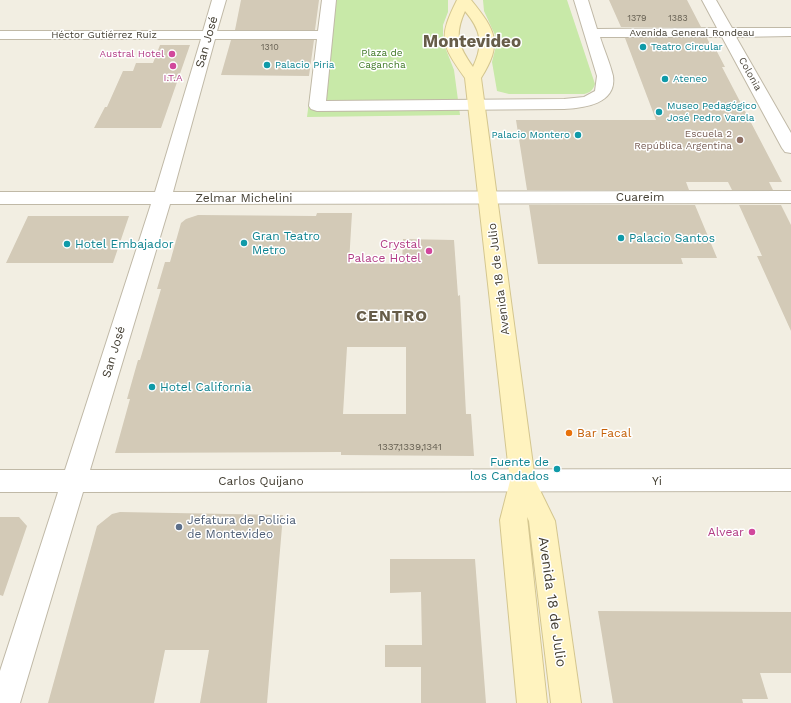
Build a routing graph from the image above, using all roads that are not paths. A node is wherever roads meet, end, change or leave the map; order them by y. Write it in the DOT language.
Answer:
graph roads {
  1 [pos="220,0"];
  2 [pos="329,0"];
  3 [pos="464,0"];
  4 [pos="581,0"];
  5 [pos="709,0"];
  6 [pos="791,32"];
  7 [pos="592,33"];
  8 [pos="727,33"];
  9 [pos="0,35"];
  10 [pos="209,35"];
  11 [pos="325,35"];
  12 [pos="473,78"];
  13 [pos="477,105"];
  14 [pos="791,148"];
  15 [pos="489,197"];
  16 [pos="791,197"];
  17 [pos="0,198"];
  18 [pos="162,198"];
  19 [pos="791,480"];
  20 [pos="0,481"];
  21 [pos="74,481"];
  22 [pos="523,481"];
  23 [pos="5,703"];
  24 [pos="532,703"];
  25 [pos="566,703"];
  1 -- 10 [label="street, San José"];
  2 -- 11 [label="street"];
  3 -- 12 [label="main road, Avenida 18 de Julio"];
  3 -- 12 [label="main road, Avenida 18 de Julio"];
  4 -- 7 [label="street"];
  5 -- 8 [label="street, Colonia"];
  6 -- 8 [label="street, Avenida General Rondeau"];
  7 -- 8 [label="street, Avenida General Rondeau"];
  7 -- 13 [label="street"];
  8 -- 14 [label="street, Colonia"];
  9 -- 10 [label="street, Héctor Gutiérrez Ruiz"];
  10 -- 11 [label="street, Héctor Gutiérrez Ruiz"];
  10 -- 18 [label="street, San José"];
  11 -- 13 [label="street"];
  12 -- 13 [label="main road, Avenida 18 de Julio"];
  13 -- 15 [label="main road, Avenida 18 de Julio"];
  15 -- 16 [label="street, Cuareim"];
  15 -- 18 [label="street, Zelmar Michelini"];
  15 -- 22 [label="main road, Avenida 18 de Julio"];
  17 -- 18 [label="street, Zelmar Michelini"];
  18 -- 21 [label="street, San José"];
  19 -- 22 [label="street, Yi"];
  20 -- 21 [label="street, Carlos Quijano"];
  21 -- 22 [label="street, Carlos Quijano"];
  21 -- 23 [label="street, San José"];
  22 -- 24 [label="main road, Avenida 18 de Julio"];
  22 -- 25 [label="main road, Avenida 18 de Julio"];
}
